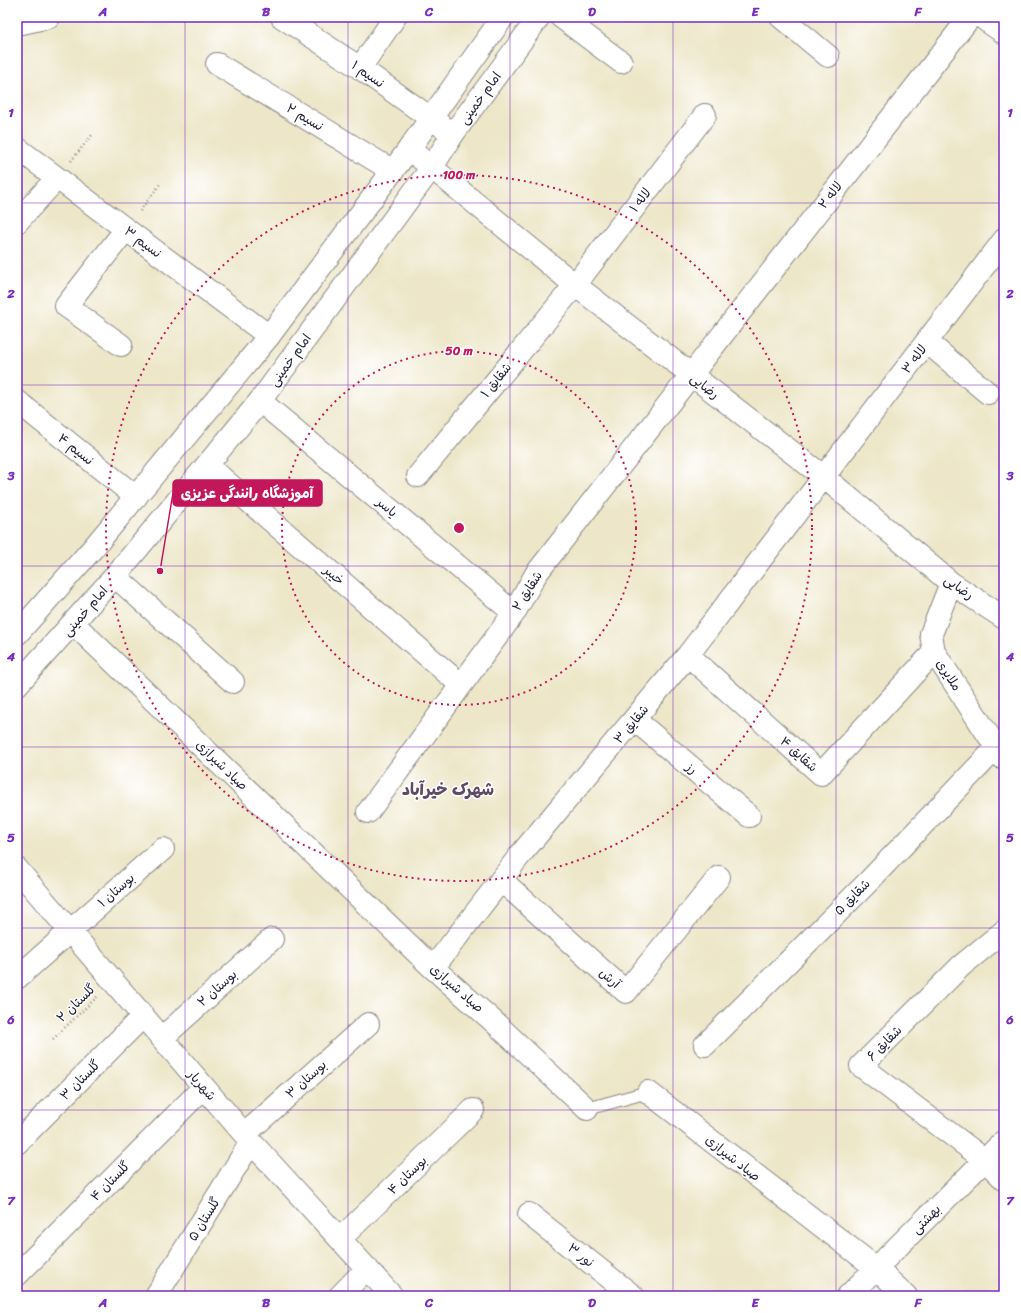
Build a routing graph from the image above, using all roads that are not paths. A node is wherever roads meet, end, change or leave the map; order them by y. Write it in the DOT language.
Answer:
graph roads {
  1 [pos="49,17"];
  2 [pos="282,17"];
  3 [pos="395,17"];
  4 [pos="503,17"];
  5 [pos="539,17"];
  6 [pos="561,17"];
  7 [pos="781,17"];
  8 [pos="970,17"];
  9 [pos="981,17"];
  10 [pos="20,23"];
  11 [pos="1004,33"];
  12 [pos="828,56"];
  13 [pos="621,62"];
  14 [pos="217,64"];
  15 [pos="360,68"];
  16 [pos="705,115"];
  17 [pos="430,118"];
  18 [pos="453,134"];
  19 [pos="17,148"];
  20 [pos="409,149"];
  21 [pos="432,167"];
  22 [pos="393,171"];
  23 [pos="57,178"];
  24 [pos="17,222"];
  25 [pos="126,229"];
  26 [pos="1004,240"];
  27 [pos="575,285"];
  28 [pos="270,336"];
  29 [pos="927,342"];
  30 [pos="121,345"];
  31 [pos="692,375"];
  32 [pos="988,393"];
  33 [pos="17,401"];
  34 [pos="260,401"];
  35 [pos="207,465"];
  36 [pos="418,476"];
  37 [pos="824,477"];
  38 [pos="136,497"];
  39 [pos="115,576"];
  40 [pos="951,582"];
  41 [pos="514,613"];
  42 [pos="1003,614"];
  43 [pos="74,624"];
  44 [pos="17,634"];
  45 [pos="934,652"];
  46 [pos="688,655"];
  47 [pos="233,682"];
  48 [pos="17,685"];
  49 [pos="461,685"];
  50 [pos="635,720"];
  51 [pos="1000,753"];
  52 [pos="368,812"];
  53 [pos="748,816"];
  54 [pos="163,849"];
  55 [pos="17,869"];
  56 [pos="720,877"];
  57 [pos="500,880"];
  58 [pos="70,931"];
  59 [pos="1004,931"];
  60 [pos="272,939"];
  61 [pos="433,968"];
  62 [pos="17,978"];
  63 [pos="143,1016"];
  64 [pos="368,1024"];
  65 [pos="162,1038"];
  66 [pos="705,1045"];
  67 [pos="204,1087"];
  68 [pos="648,1092"];
  69 [pos="587,1109"];
  70 [pos="473,1110"];
  71 [pos="248,1138"];
  72 [pos="1004,1141"];
  73 [pos="17,1143"];
  74 [pos="985,1160"];
  75 [pos="1004,1179"];
  76 [pos="530,1214"];
  77 [pos="340,1239"];
  78 [pos="367,1268"];
  79 [pos="876,1268"];
  80 [pos="17,1274"];
  81 [pos="156,1296"];
  82 [pos="340,1296"];
  83 [pos="392,1296"];
  84 [pos="633,1296"];
  85 [pos="848,1296"];
  86 [pos="906,1296"];
  1 -- 10 [label="street"];
  2 -- 15 [label="street, نسیم ۱"];
  3 -- 15 [label="street"];
  4 -- 17 [label="street"];
  5 -- 18 [label="street, امام خمینی"];
  6 -- 13 [label="street"];
  7 -- 12 [label="street"];
  8 -- 31 [label="street, لاله ۲"];
  9 -- 11 [label="street"];
  14 -- 22 [label="street, نسیم ۲"];
  15 -- 17 [label="street, نسیم ۱"];
  16 -- 27 [label="street, لاله ۱"];
  17 -- 18 [label="street, نسیم ۱"];
  17 -- 20 [label="street"];
  18 -- 21 [label="street, امام خمینی"];
  19 -- 23 [label="street, نسیم ۳"];
  20 -- 21 [label="street, رضایی"];
  20 -- 22 [label="street"];
  21 -- 27 [label="street, رضایی"];
  21 -- 34 [label="street, امام خمینی"];
  22 -- 28 [label="street"];
  23 -- 24 [label="street"];
  23 -- 25 [label="street, نسیم ۳"];
  25 -- 28 [label="street, نسیم ۳"];
  25 -- 30 [label="street"];
  26 -- 29 [label="street, لاله ۳"];
  27 -- 31 [label="street, رضایی"];
  27 -- 36 [label="street, شقایق ۱"];
  28 -- 38 [label="street"];
  29 -- 32 [label="street"];
  29 -- 37 [label="street, لاله ۳"];
  31 -- 37 [label="street, رضایی"];
  31 -- 41 [label="street, شقایق ۲"];
  33 -- 38 [label="street, نسیم ۴"];
  34 -- 35 [label="street, امام خمینی"];
  34 -- 41 [label="street, یاسر"];
  35 -- 39 [label="street, امام خمینی"];
  35 -- 49 [label="street, خیبر"];
  37 -- 40 [label="street, رضایی"];
  37 -- 46 [label="street, شقایق ۳"];
  38 -- 44 [label="street"];
  39 -- 43 [label="street, امام خمینی"];
  39 -- 47 [label="street"];
  40 -- 42 [label="street, رضایی"];
  40 -- 45 [label="street, ملایری"];
  41 -- 49 [label="street, شقایق ۲"];
  43 -- 48 [label="street, امام خمینی"];
  43 -- 61 [label="street, صیاد شیرازی"];
  45 -- 46 [label="street, شقایق ۴"];
  45 -- 51 [label="street, ملایری"];
  46 -- 50 [label="street, شقایق ۳"];
  49 -- 52 [label="street, شقایق ۲"];
  50 -- 53 [label="street, رز"];
  50 -- 57 [label="street, شقایق ۳"];
  51 -- 66 [label="street, شقایق ۵"];
  54 -- 58 [label="street, بوستان ۱"];
  55 -- 58 [label="street, شهریار"];
  56 -- 57 [label="street, آرش"];
  57 -- 61 [label="street, شقایق ۳"];
  58 -- 62 [label="street, بوستان ۱"];
  58 -- 63 [label="street, شهریار"];
  59 -- 74 [label="street, شقایق ۶"];
  60 -- 65 [label="street, بوستان ۲"];
  61 -- 69 [label="street, صیاد شیرازی"];
  63 -- 65 [label="street, شهریار"];
  63 -- 73 [label="street, گلستان ۳"];
  64 -- 71 [label="street, بوستان ۳"];
  65 -- 67 [label="street, شهریار"];
  67 -- 71 [label="street, شهریار"];
  67 -- 80 [label="street, گلستان ۴"];
  68 -- 69 [label="lane, صیاد شیرازی"];
  68 -- 79 [label="street, صیاد شیرازی"];
  70 -- 77 [label="street, بوستان ۴"];
  71 -- 77 [label="street, شهریار"];
  71 -- 81 [label="street, گلستان ۵"];
  72 -- 74 [label="street, بهشتی"];
  74 -- 75 [label="street"];
  74 -- 79 [label="street, بهشتی"];
  76 -- 84 [label="street, نور ۳"];
  77 -- 78 [label="street, شهریار"];
  78 -- 82 [label="street"];
  78 -- 83 [label="street, شهریار"];
  79 -- 85 [label="street, بهشتی"];
  79 -- 86 [label="street, صیاد شیرازی"];
}
